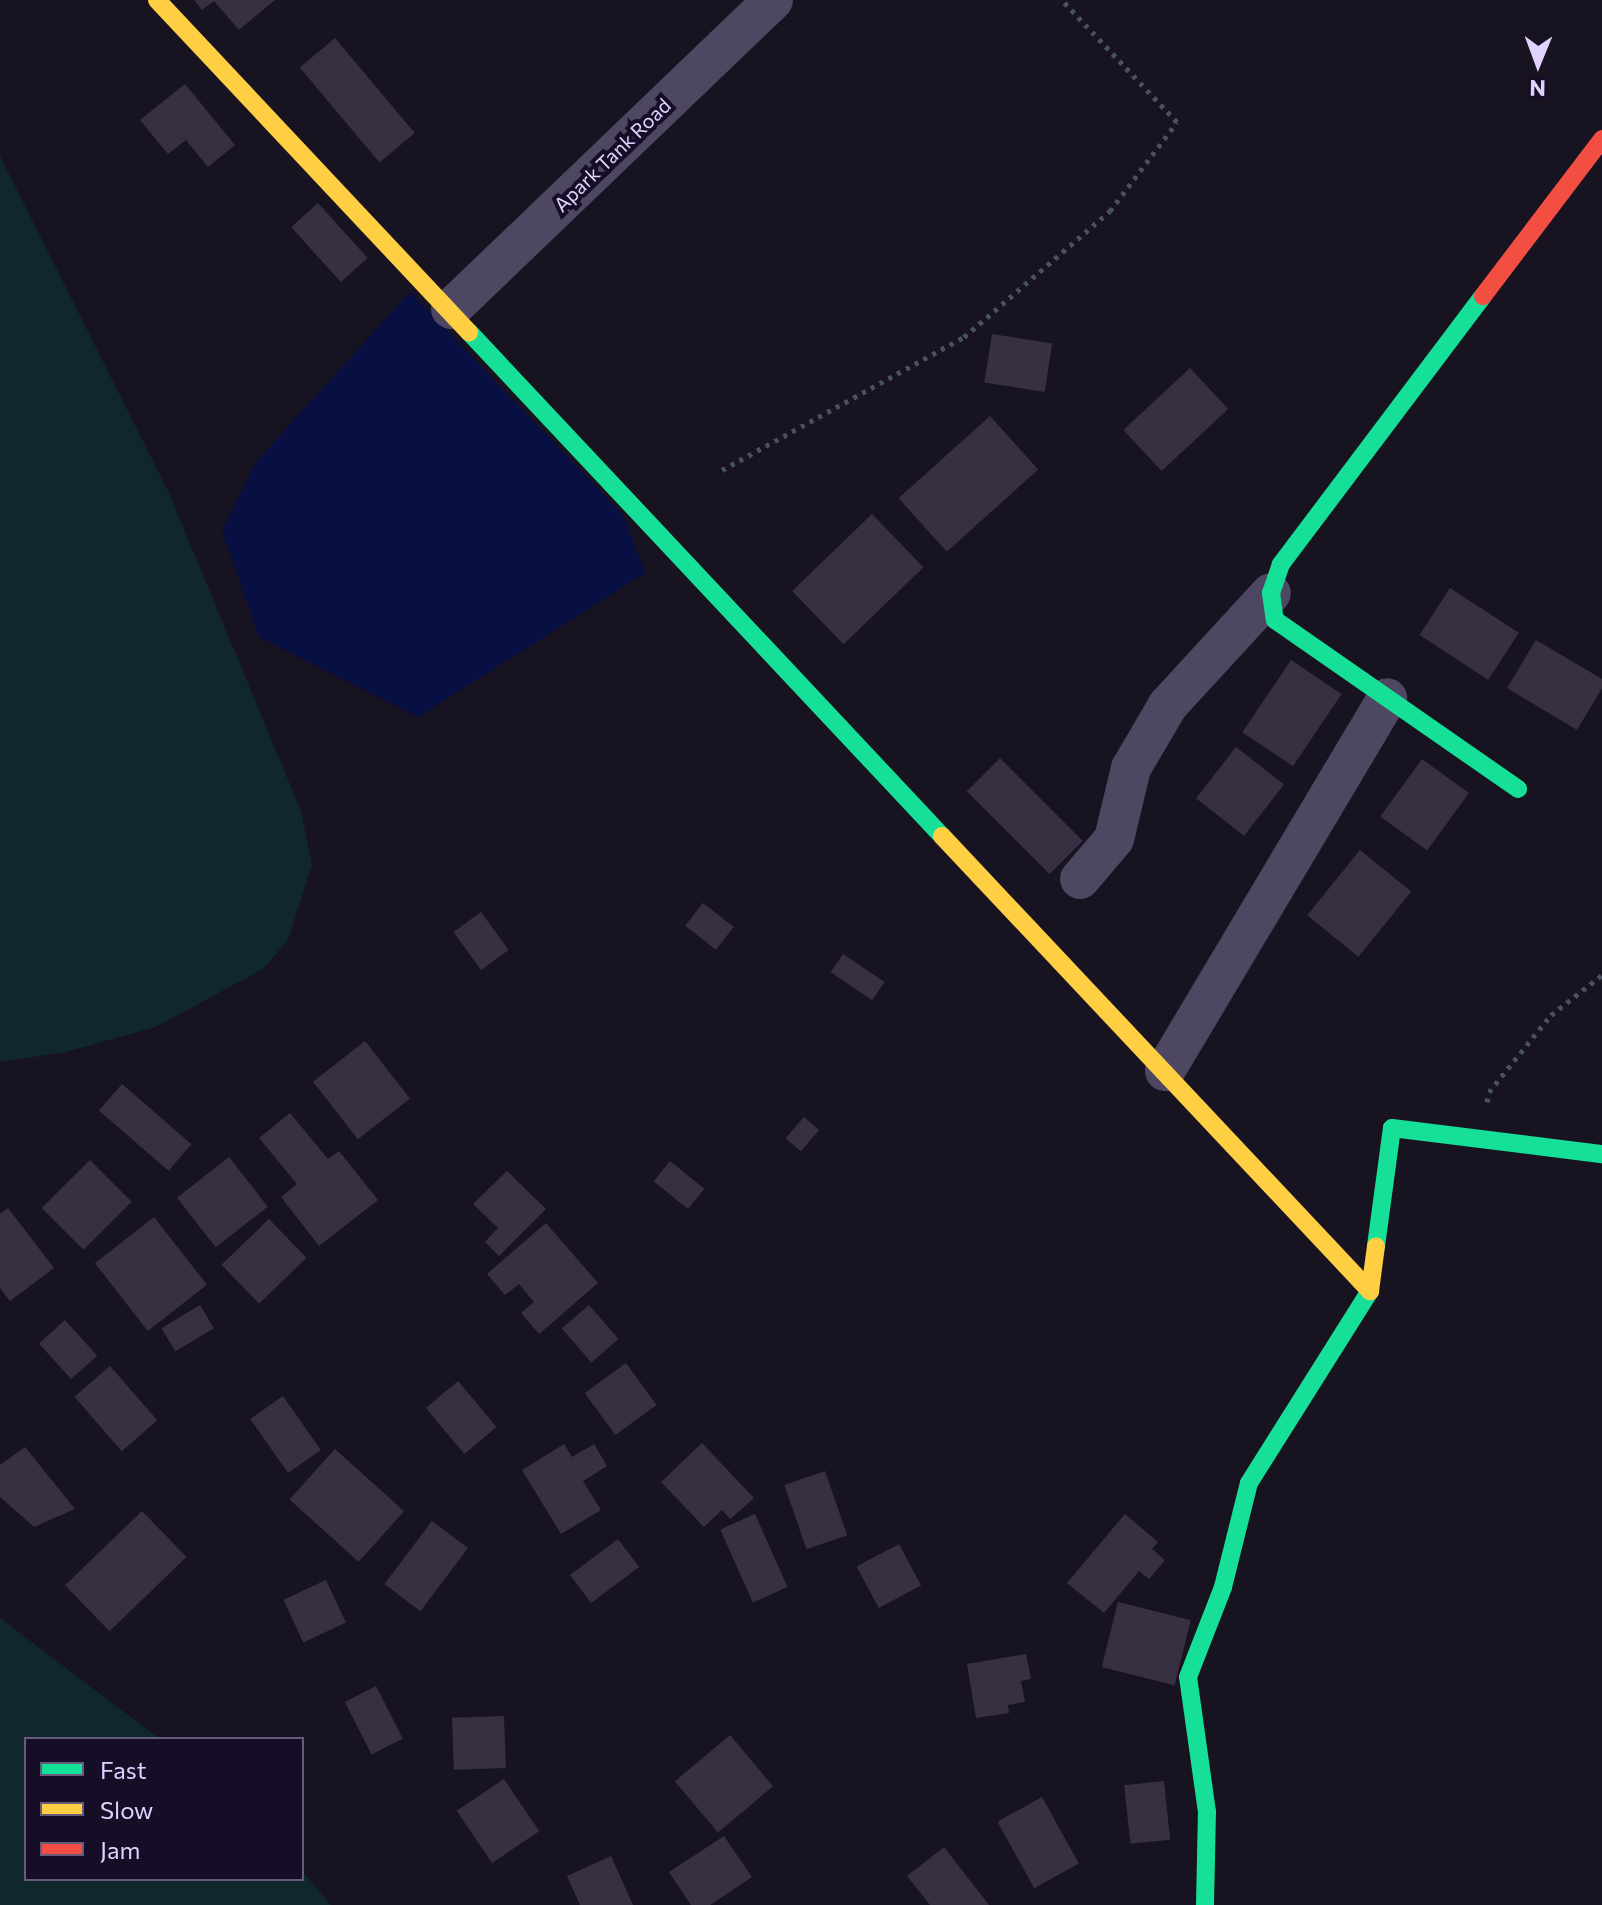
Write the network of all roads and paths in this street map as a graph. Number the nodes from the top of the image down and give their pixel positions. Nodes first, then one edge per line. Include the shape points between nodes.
1 (157, 0) edge
2 (773, 0) edge
3 (1062, 0) edge
4 (1602, 139) edge
5 (451, 309) junction
6 (722, 470) dead end
7 (1271, 593) junction
8 (1387, 698) junction
9 (1518, 789) dead end
10 (1080, 879) dead end
11 (1602, 975) edge
12 (1165, 1071) junction
13 (1480, 1138) junction
14 (1602, 1154) edge
15 (1370, 1291) junction
16 (1205, 1905) edge

1 - 5 street
2 - 5 street, Apark Tank Road
3 - 6 path via 1177,122 1110,211 964,337
4 - 7 street via 1281,564
5 - 12 street
7 - 8 street via 1275,620
7 - 10 street via 1168,705 1131,768 1114,839
8 - 9 street
8 - 12 street
11 - 13 path via 1551,1015 1489,1092
12 - 15 street
13 - 14 street
13 - 15 street via 1392,1128
15 - 16 street via 1249,1483 1223,1587 1188,1677 1207,1812

